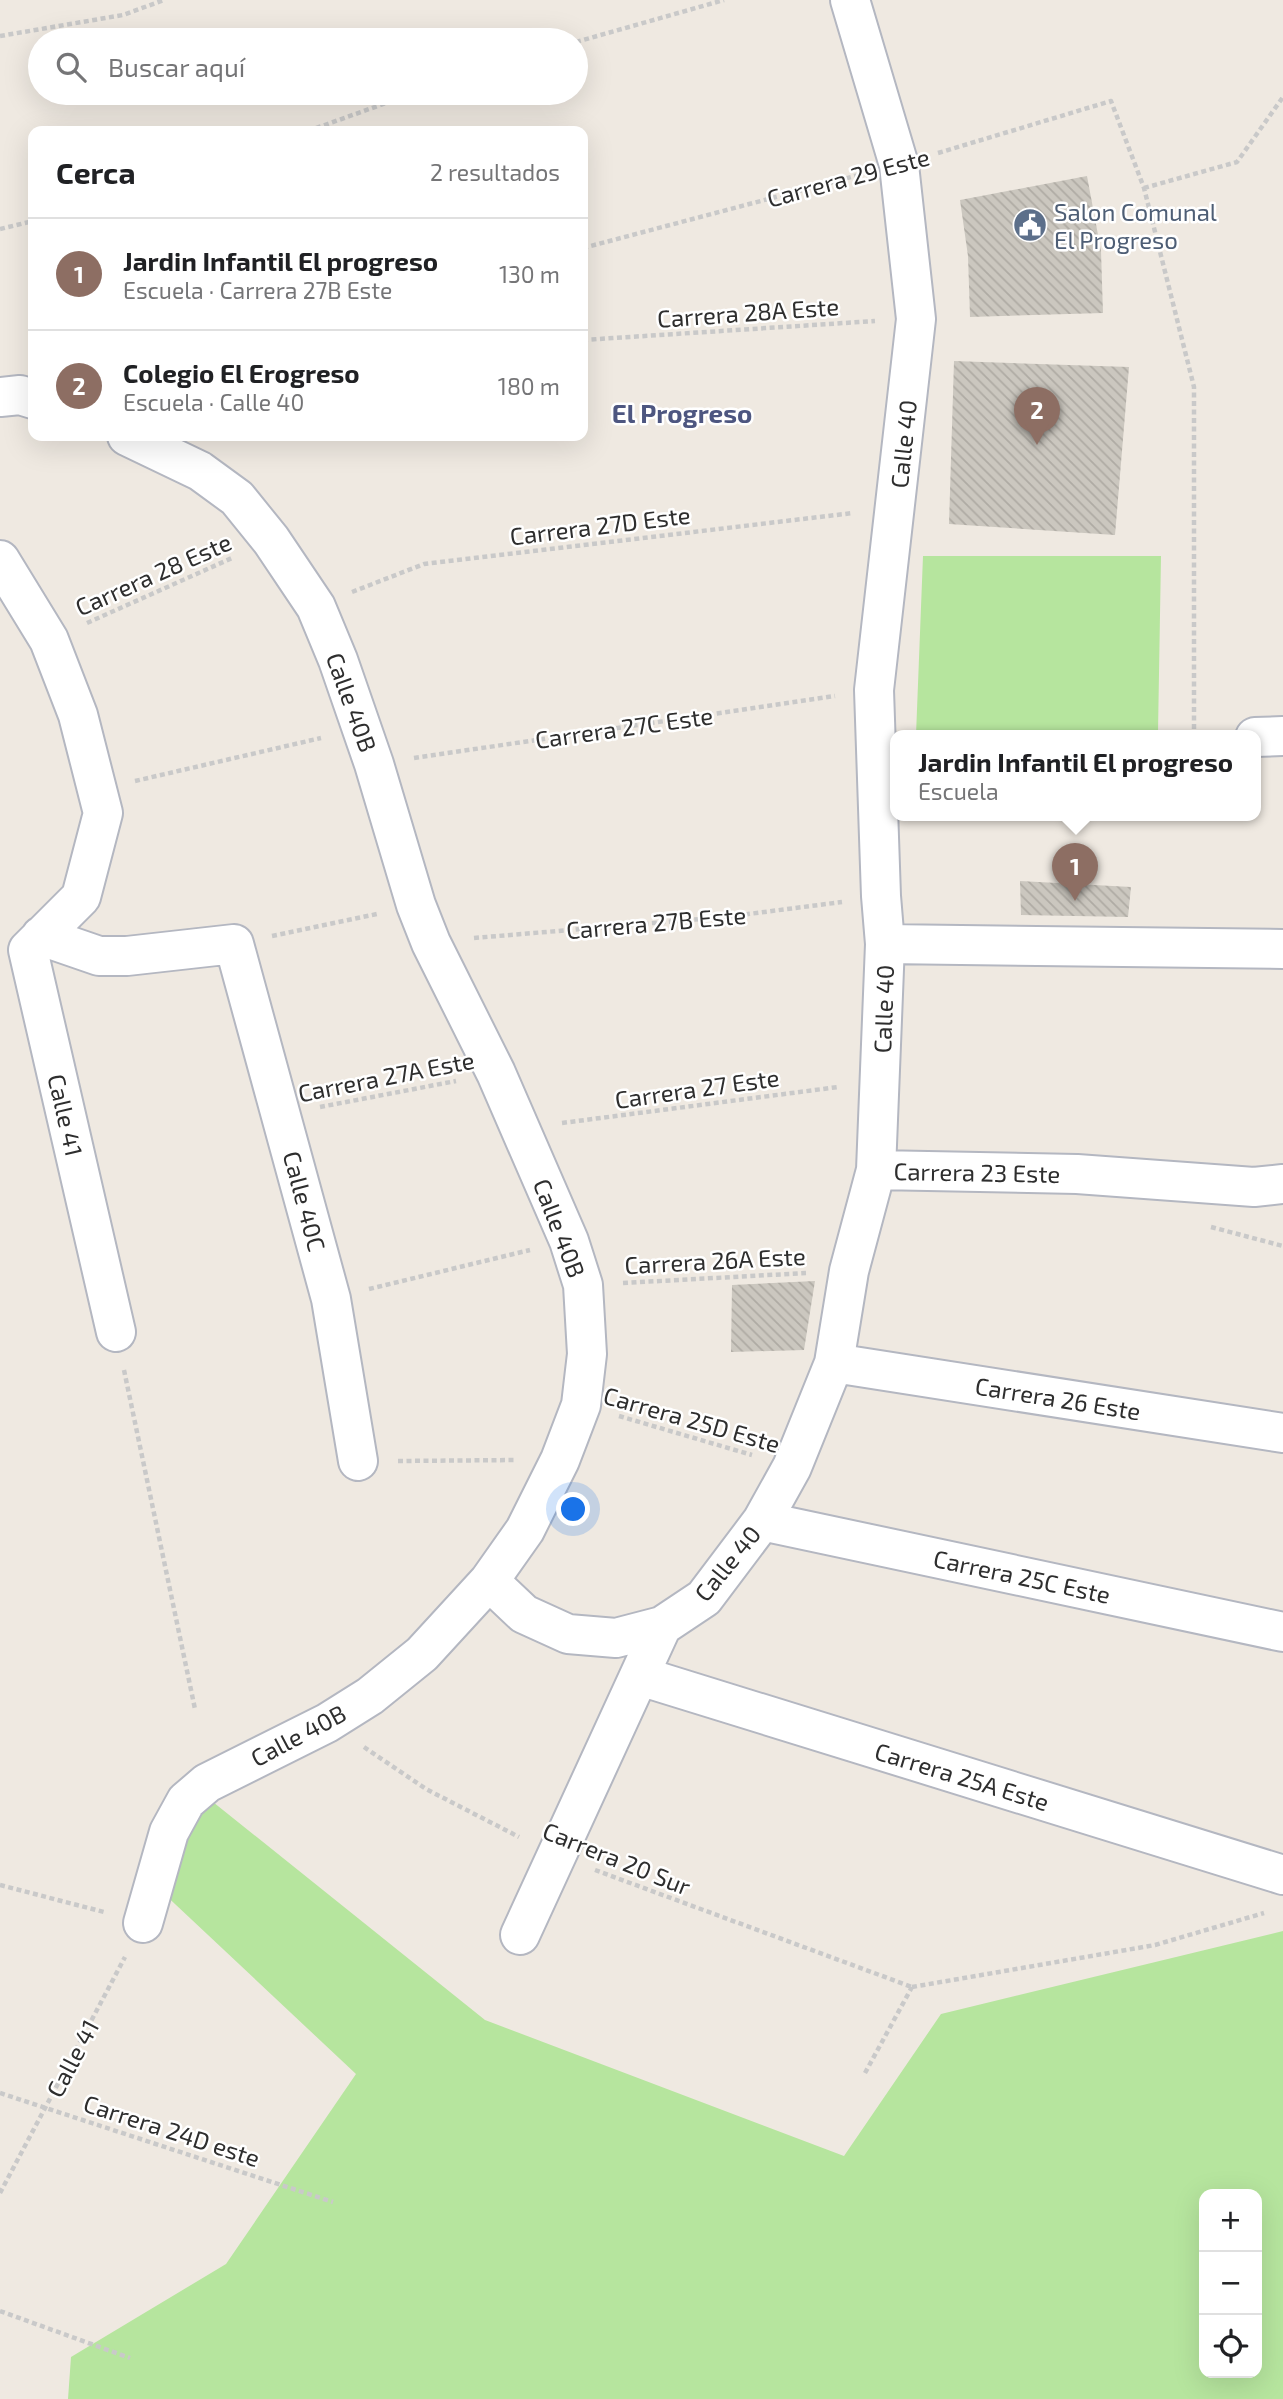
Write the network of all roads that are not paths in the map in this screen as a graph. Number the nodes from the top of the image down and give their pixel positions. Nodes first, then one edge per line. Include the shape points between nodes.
1 (850, 0) edge
2 (0, 397) edge
3 (28, 397) edge
4 (137, 441) edge
5 (0, 560) edge
6 (1283, 736) edge
7 (1261, 737) edge
8 (885, 747) edge
9 (885, 944) junction
10 (23, 948) edge
11 (1283, 949) edge
12 (876, 1170) junction
13 (1283, 1184) edge
14 (116, 1332) road end
15 (834, 1363) junction
16 (1283, 1433) edge
17 (358, 1461) road end
18 (762, 1521) junction
19 (489, 1581) junction
20 (662, 1626) junction
21 (1283, 1632) edge
22 (640, 1676) junction
23 (1283, 1875) edge
24 (143, 1923) road end
25 (520, 1935) dead end

1 - 8 street, Calle 40 via 899,165 916,318 874,690
2 - 3 street
4 - 19 street, Calle 40B via 200,471 237,498 316,607 368,747 416,905 496,1073 583,1284 587,1353 581,1405 525,1530
5 - 10 street via 49,640 78,715 103,813 81,897
6 - 7 street
8 - 9 street, Calle 40 via 881,896
9 - 11 street
9 - 12 street, Calle 40
10 - 14 street, Calle 41
10 - 17 street, Calle 40C via 127,956 234,944 331,1298
12 - 13 street, Carrera 23 Este via 1077,1174 1254,1187
12 - 15 street, Calle 40 via 849,1271
15 - 16 street, Carrera 26 Este
15 - 18 street, Calle 40 via 792,1467
18 - 20 street, Calle 40 via 704,1598
18 - 21 street, Carrera 25C Este
19 - 20 street via 524,1615 568,1634 616,1638
19 - 24 street, Calle 40B via 422,1654 370,1696 327,1723 207,1783 186,1801 169,1832
20 - 22 street
22 - 23 street, Carrera 25A Este
22 - 25 street

